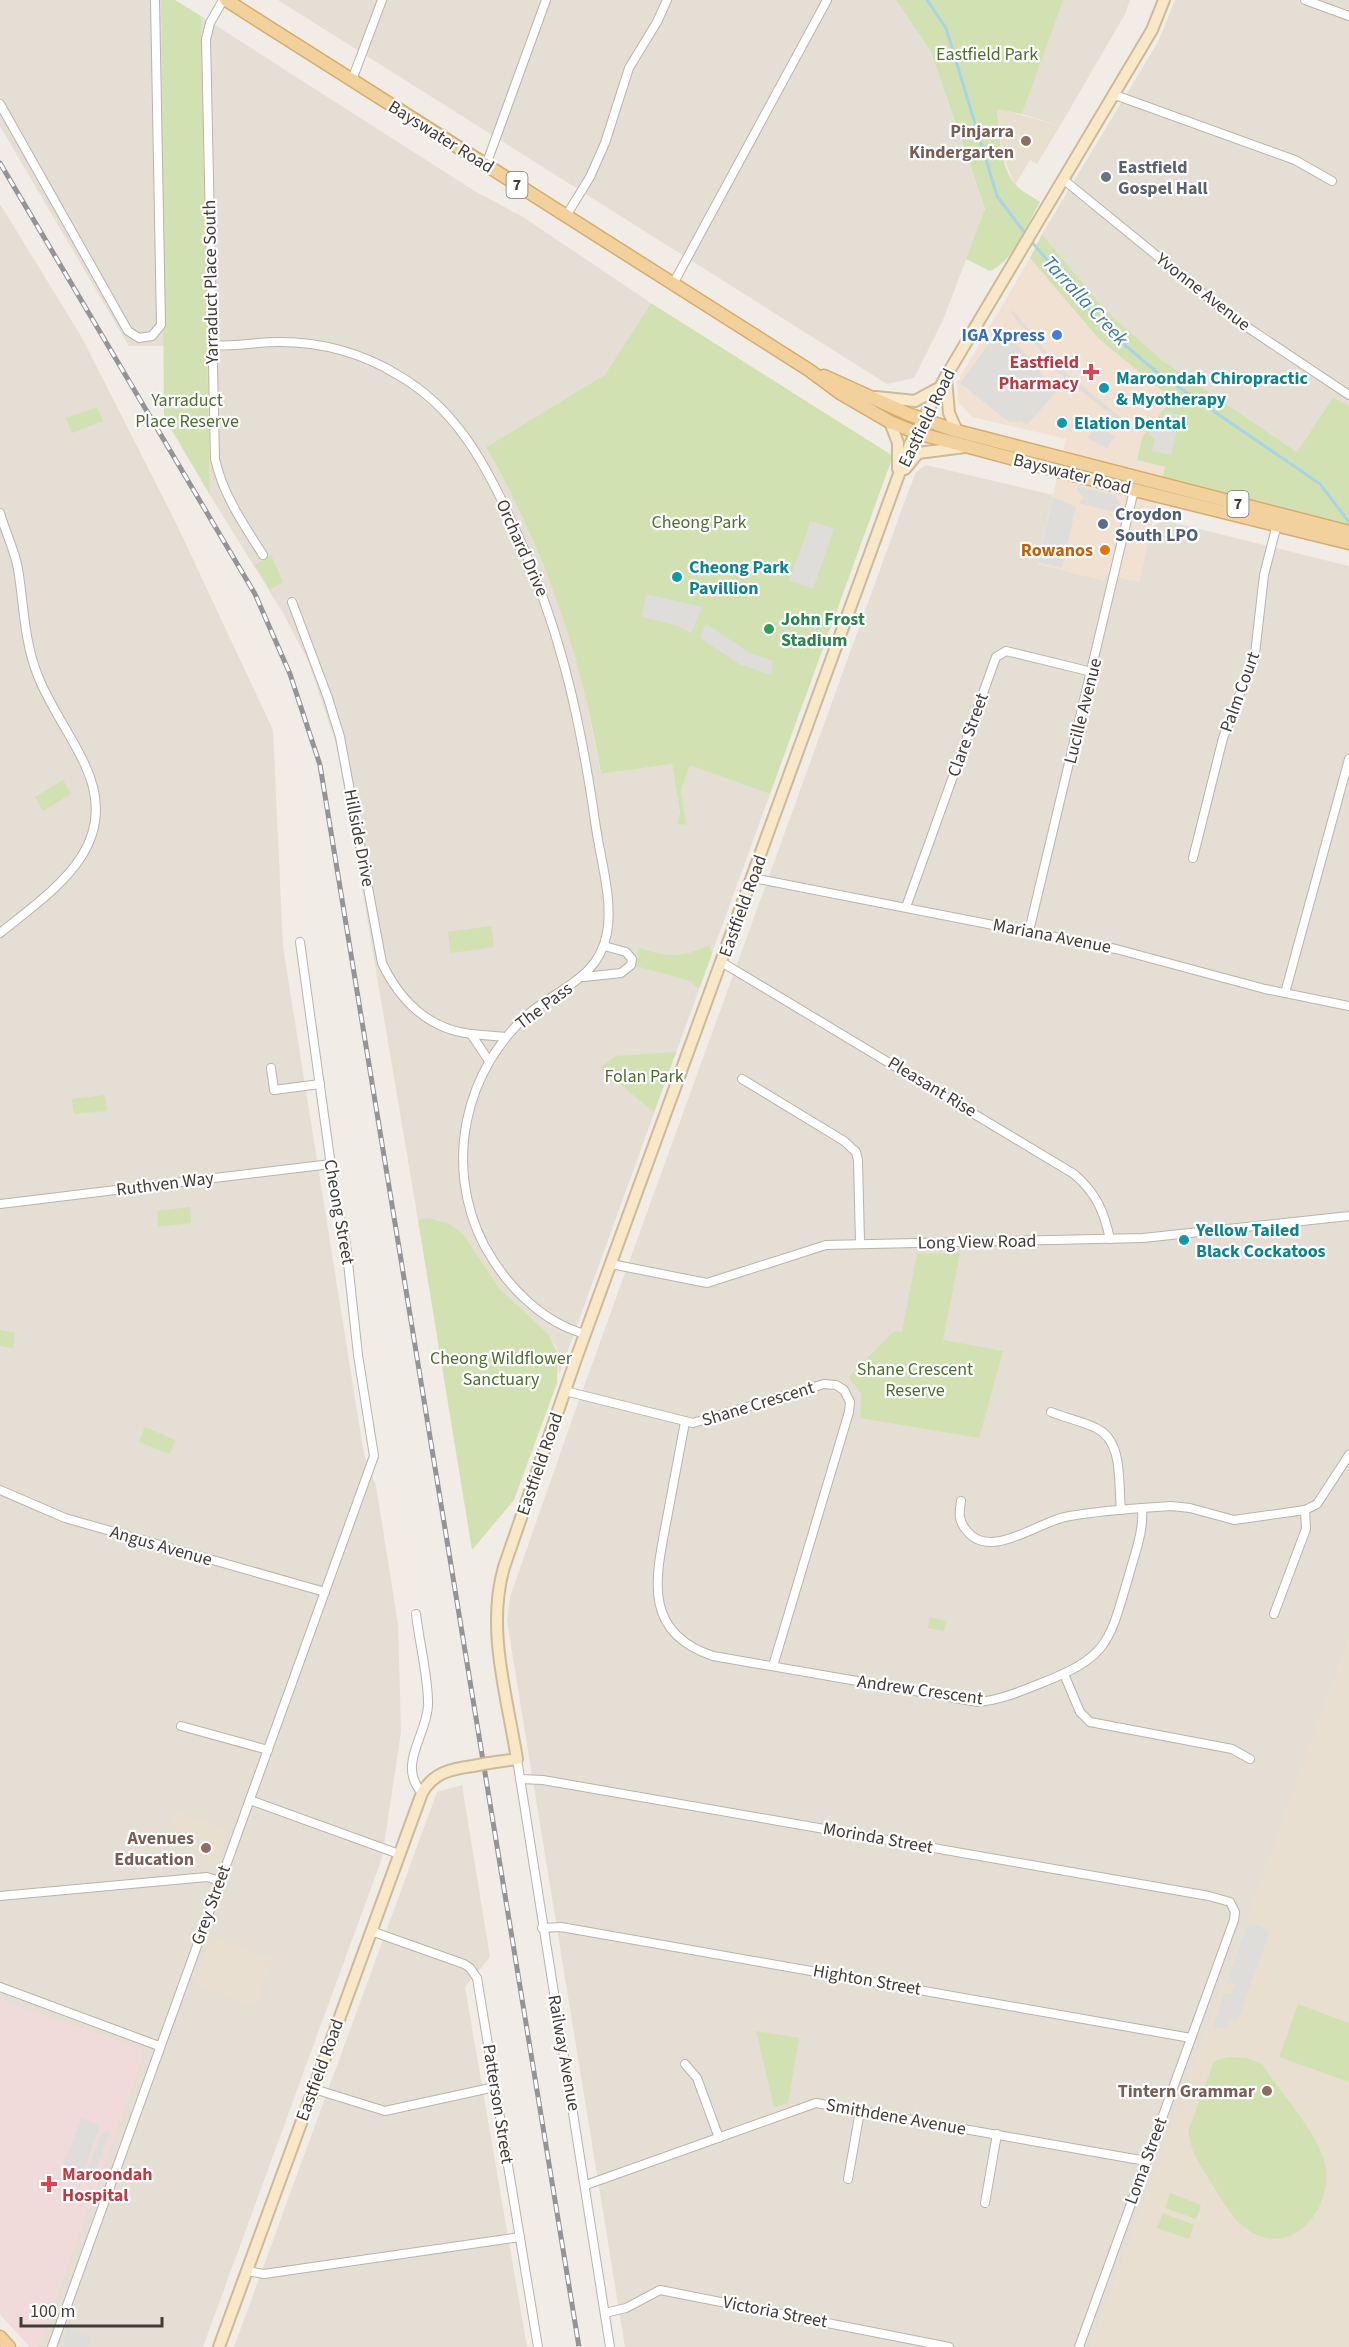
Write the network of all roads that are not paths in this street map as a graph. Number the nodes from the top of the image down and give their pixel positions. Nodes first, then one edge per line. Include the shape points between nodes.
1 (155, 0) edge
2 (224, 0) edge
3 (382, 0) edge
4 (546, 0) edge
5 (667, 0) edge
6 (828, 0) edge
7 (1164, 0) edge
8 (1305, 0) edge
9 (1349, 16) edge
10 (352, 80) junction
11 (1115, 95) junction
12 (0, 104) edge
13 (486, 165) junction
14 (1064, 180) junction
15 (1332, 181) dead end
16 (566, 216) junction
17 (673, 284) junction
18 (213, 345) junction
19 (809, 370) junction
20 (944, 382) junction
21 (1349, 395) edge
22 (872, 396) junction
23 (923, 420) junction
24 (890, 422) junction
25 (957, 431) junction
26 (916, 433) junction
27 (965, 447) junction
28 (1127, 476) junction
29 (898, 478) junction
30 (1134, 490) junction
31 (0, 513) edge
32 (1276, 524) junction
33 (1349, 532) edge
34 (1349, 543) edge
35 (263, 555) dead end
36 (292, 602) dead end
37 (1092, 672) junction
38 (1349, 759) edge
39 (1193, 858) dead end
40 (753, 878) junction
41 (906, 907) junction
42 (1029, 931) junction
43 (0, 933) edge
44 (300, 942) dead end
45 (604, 946) junction
46 (723, 963) junction
47 (584, 977) junction
48 (1284, 993) junction
49 (1349, 1006) edge
50 (471, 1034) junction
51 (506, 1037) junction
52 (489, 1061) junction
53 (271, 1068) dead end
54 (742, 1079) dead end
55 (320, 1084) junction
56 (331, 1164) junction
57 (0, 1204) edge
58 (1349, 1216) edge
59 (1110, 1239) junction
60 (860, 1242) junction
61 (611, 1264) junction
62 (585, 1334) junction
63 (565, 1391) junction
64 (1051, 1412) dead end
65 (685, 1422) junction
66 (1349, 1455) edge
67 (366, 1480) joint
68 (0, 1490) edge
69 (961, 1501) dead end
70 (1142, 1508) junction
71 (1121, 1510) junction
72 (1305, 1510) junction
73 (325, 1592) junction
74 (416, 1614) dead end
75 (1274, 1614) dead end
76 (772, 1666) junction
77 (1064, 1674) junction
78 (181, 1726) dead end
79 (268, 1750) junction
80 (517, 1759) junction
81 (1250, 1759) dead end
82 (520, 1779) junction
83 (422, 1793) junction
84 (250, 1800) junction
85 (399, 1854) junction
86 (220, 1881) junction
87 (0, 1896) edge
88 (1234, 1907) joint
89 (542, 1928) junction
90 (371, 1931) junction
91 (0, 1987) edge
92 (1191, 2038) junction
93 (159, 2046) junction
94 (685, 2064) dead end
95 (495, 2087) junction
96 (314, 2089) junction
97 (860, 2111) junction
98 (997, 2134) junction
99 (719, 2138) junction
100 (1146, 2161) junction
101 (848, 2178) dead end
102 (586, 2185) junction
103 (985, 2203) dead end
104 (520, 2238) junction
105 (247, 2271) junction
106 (605, 2313) junction
107 (0, 2337) edge
108 (9, 2347) edge
109 (50, 2347) edge
110 (219, 2347) edge
111 (538, 2347) edge
112 (610, 2347) edge
113 (949, 2347) edge
114 (1079, 2347) edge

1 - 12 street via 161,325 158,331 146,338 128,331
2 - 10 main road, Bayswater Road / 7
2 - 18 street, Yarraduct Place South via 210,23 206,39
3 - 10 street
4 - 13 street
5 - 16 street via 629,68 605,143
6 - 17 street
7 - 11 main road, Eastfield Road via 1152,30
8 - 9 street
10 - 13 main road, Bayswater Road / 7
11 - 14 main road, Eastfield Road
11 - 15 street via 1295,160
13 - 16 main road, Bayswater Road / 7
14 - 20 main road, Eastfield Road
14 - 21 street, Yvonne Avenue via 1232,317
16 - 17 main road, Bayswater Road / 7
17 - 19 main road, Bayswater Road / 7
18 - 35 street, Yarraduct Place South via 215,459 220,480
18 - 45 street, Orchard Drive via 310,344 363,357 424,392 453,418 468,440 531,562 566,665 582,733 606,894 609,922
19 - 22 main road, Bayswater Road / 7
19 - 24 main road, Bayswater Road / 7
20 - 22 main road via 915,401
20 - 23 main road, Eastfield Road
20 - 25 main road via 949,413
22 - 23 main road, Bayswater Road / 7
23 - 25 main road, Bayswater Road / 7
23 - 26 main road, Eastfield Road
24 - 26 main road, Bayswater Road / 7
24 - 29 main road via 898,443
25 - 28 main road, Bayswater Road / 7
26 - 27 main road, Bayswater Road / 7
26 - 29 main road, Eastfield Road
27 - 29 main road via 918,453
27 - 30 main road, Bayswater Road / 7
28 - 30 main road
28 - 33 main road, Bayswater Road / 7
29 - 40 main road, Eastfield Road
30 - 32 main road, Bayswater Road / 7
30 - 37 street, Lucille Avenue
31 - 43 street via 18,567 23,617 37,675 85,765 93,790 94,826 90,841 71,873
32 - 34 main road, Bayswater Road / 7
32 - 39 street, Palm Court via 1264,575 1255,654 1223,738
36 - 50 street, Hillside Drive via 339,737 382,963 397,988 423,1016 448,1030
37 - 41 street, Clare Street via 1006,651 996,657
37 - 42 street, Lucille Avenue
38 - 48 street
40 - 41 street, Mariana Avenue
40 - 46 main road, Eastfield Road
41 - 42 street, Mariana Avenue
42 - 48 street, Mariana Avenue via 1116,949
44 - 55 street, Cheong Street
45 - 47 street, The Pass
45 - 47 street, The Pass via 626,952 632,959 631,965 621,973
46 - 59 street, Pleasant Rise via 1074,1174 1096,1197
46 - 61 main road, Eastfield Road
47 - 51 street, The Pass via 535,1009
48 - 49 street, Mariana Avenue
50 - 51 street, Hillside Drive
50 - 52 street via 482,1045
51 - 52 street, The Pass
52 - 62 street, The Pass via 471,1102 463,1151 465,1186 474,1222 490,1255 523,1296 558,1323
53 - 55 street via 274,1090
54 - 60 street via 856,1152
55 - 56 street, Cheong Street
56 - 57 street, Ruthven Way
56 - 67 street, Cheong Street via 346,1244 374,1456
58 - 59 street, Long View Road
59 - 60 street, Long View Road
60 - 61 street, Long View Road via 826,1245 707,1282
61 - 62 main road, Eastfield Road
62 - 63 main road, Eastfield Road
63 - 65 street, Shane Crescent
63 - 80 main road, Eastfield Road via 497,1595 496,1635
64 - 71 street via 1097,1428 1112,1442
65 - 76 street, Andrew Crescent via 656,1576 659,1605 674,1632 693,1648 713,1656
65 - 76 street, Shane Crescent via 693,1423 824,1384 836,1385 849,1397 849,1412
66 - 72 street via 1317,1504
67 - 73 street, Grey Street
68 - 73 street, Angus Avenue via 65,1518
69 - 71 street via 959,1515 969,1534 985,1542 1064,1517
70 - 71 street
70 - 72 street via 1190,1508 1234,1520
70 - 77 street, Andrew Crescent via 1143,1526 1110,1634 1088,1662
72 - 75 street via 1306,1529
73 - 79 street, Grey Street
74 - 83 street via 428,1706 411,1767 416,1787
76 - 77 street, Andrew Crescent via 978,1702 1000,1699
77 - 81 street via 1080,1712 1090,1722 1232,1749
78 - 79 street
79 - 84 street, Grey Street
80 - 82 street, Railway Avenue
80 - 83 main road, Eastfield Road, bridge via 450,1769 437,1775
82 - 88 street, Morinda Street via 1216,1898 1227,1900
82 - 89 street, Railway Avenue
83 - 85 main road, Eastfield Road
84 - 85 street
84 - 86 street, Grey Street
85 - 90 main road, Eastfield Road
86 - 87 street via 207,1877
86 - 93 street, Grey Street
88 - 92 street, Loma Street via 1234,1920
89 - 92 street, Highton Street via 561,1927
89 - 102 street, Railway Avenue
90 - 95 street, Patterson Street via 464,1964 475,1972
90 - 96 main road, Eastfield Road
91 - 93 street
92 - 100 street, Loma Street
93 - 109 street, Grey Street
94 - 99 street via 696,2078
95 - 96 street via 385,2111
95 - 104 street, Patterson Street
96 - 105 main road, Eastfield Road
97 - 98 street, Smithdene Avenue
97 - 99 street, Smithdene Avenue via 816,2103
97 - 101 street
98 - 100 street, Smithdene Avenue
98 - 103 street
99 - 102 street, Smithdene Avenue
100 - 114 street, Loma Street
102 - 106 street, Railway Avenue
104 - 105 street via 264,2274
104 - 111 street, Patterson Street
105 - 110 main road, Eastfield Road
106 - 112 street, Railway Avenue
106 - 113 street, Victoria Street via 626,2308 660,2290
107 - 108 main road

